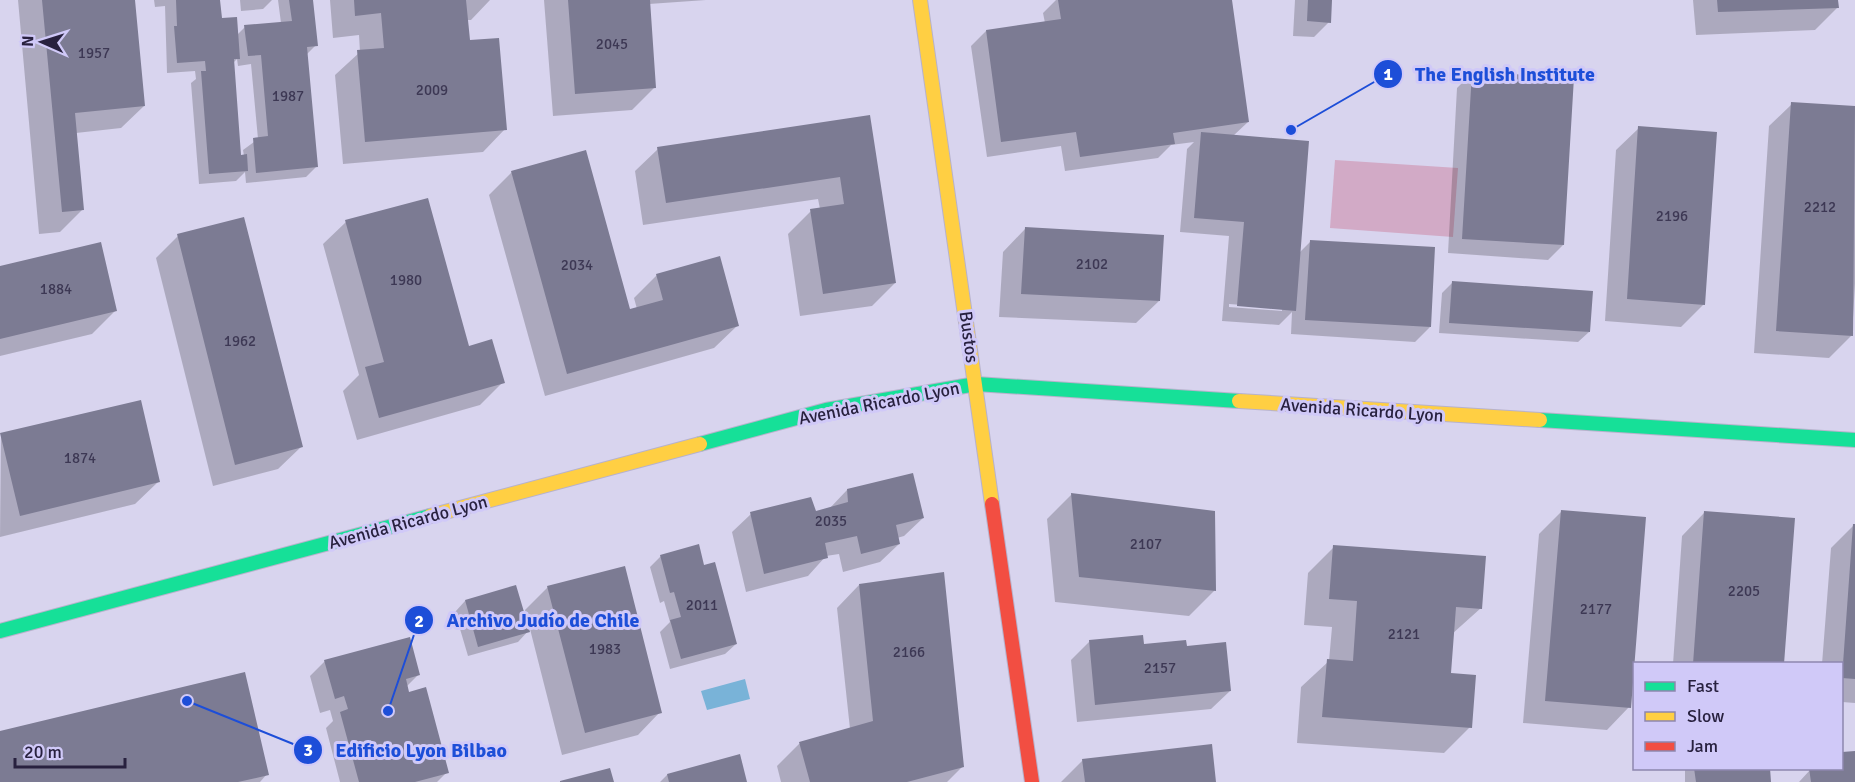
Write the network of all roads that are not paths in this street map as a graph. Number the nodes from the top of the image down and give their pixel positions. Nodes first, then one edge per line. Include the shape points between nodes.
1 (920, 0) edge
2 (976, 384) junction
3 (1855, 440) edge
4 (0, 631) edge
5 (1032, 782) edge

1 - 2 street, Bustos
2 - 3 street, Avenida Ricardo Lyon
2 - 4 street, Avenida Ricardo Lyon via 826,410
2 - 5 street, Bustos

